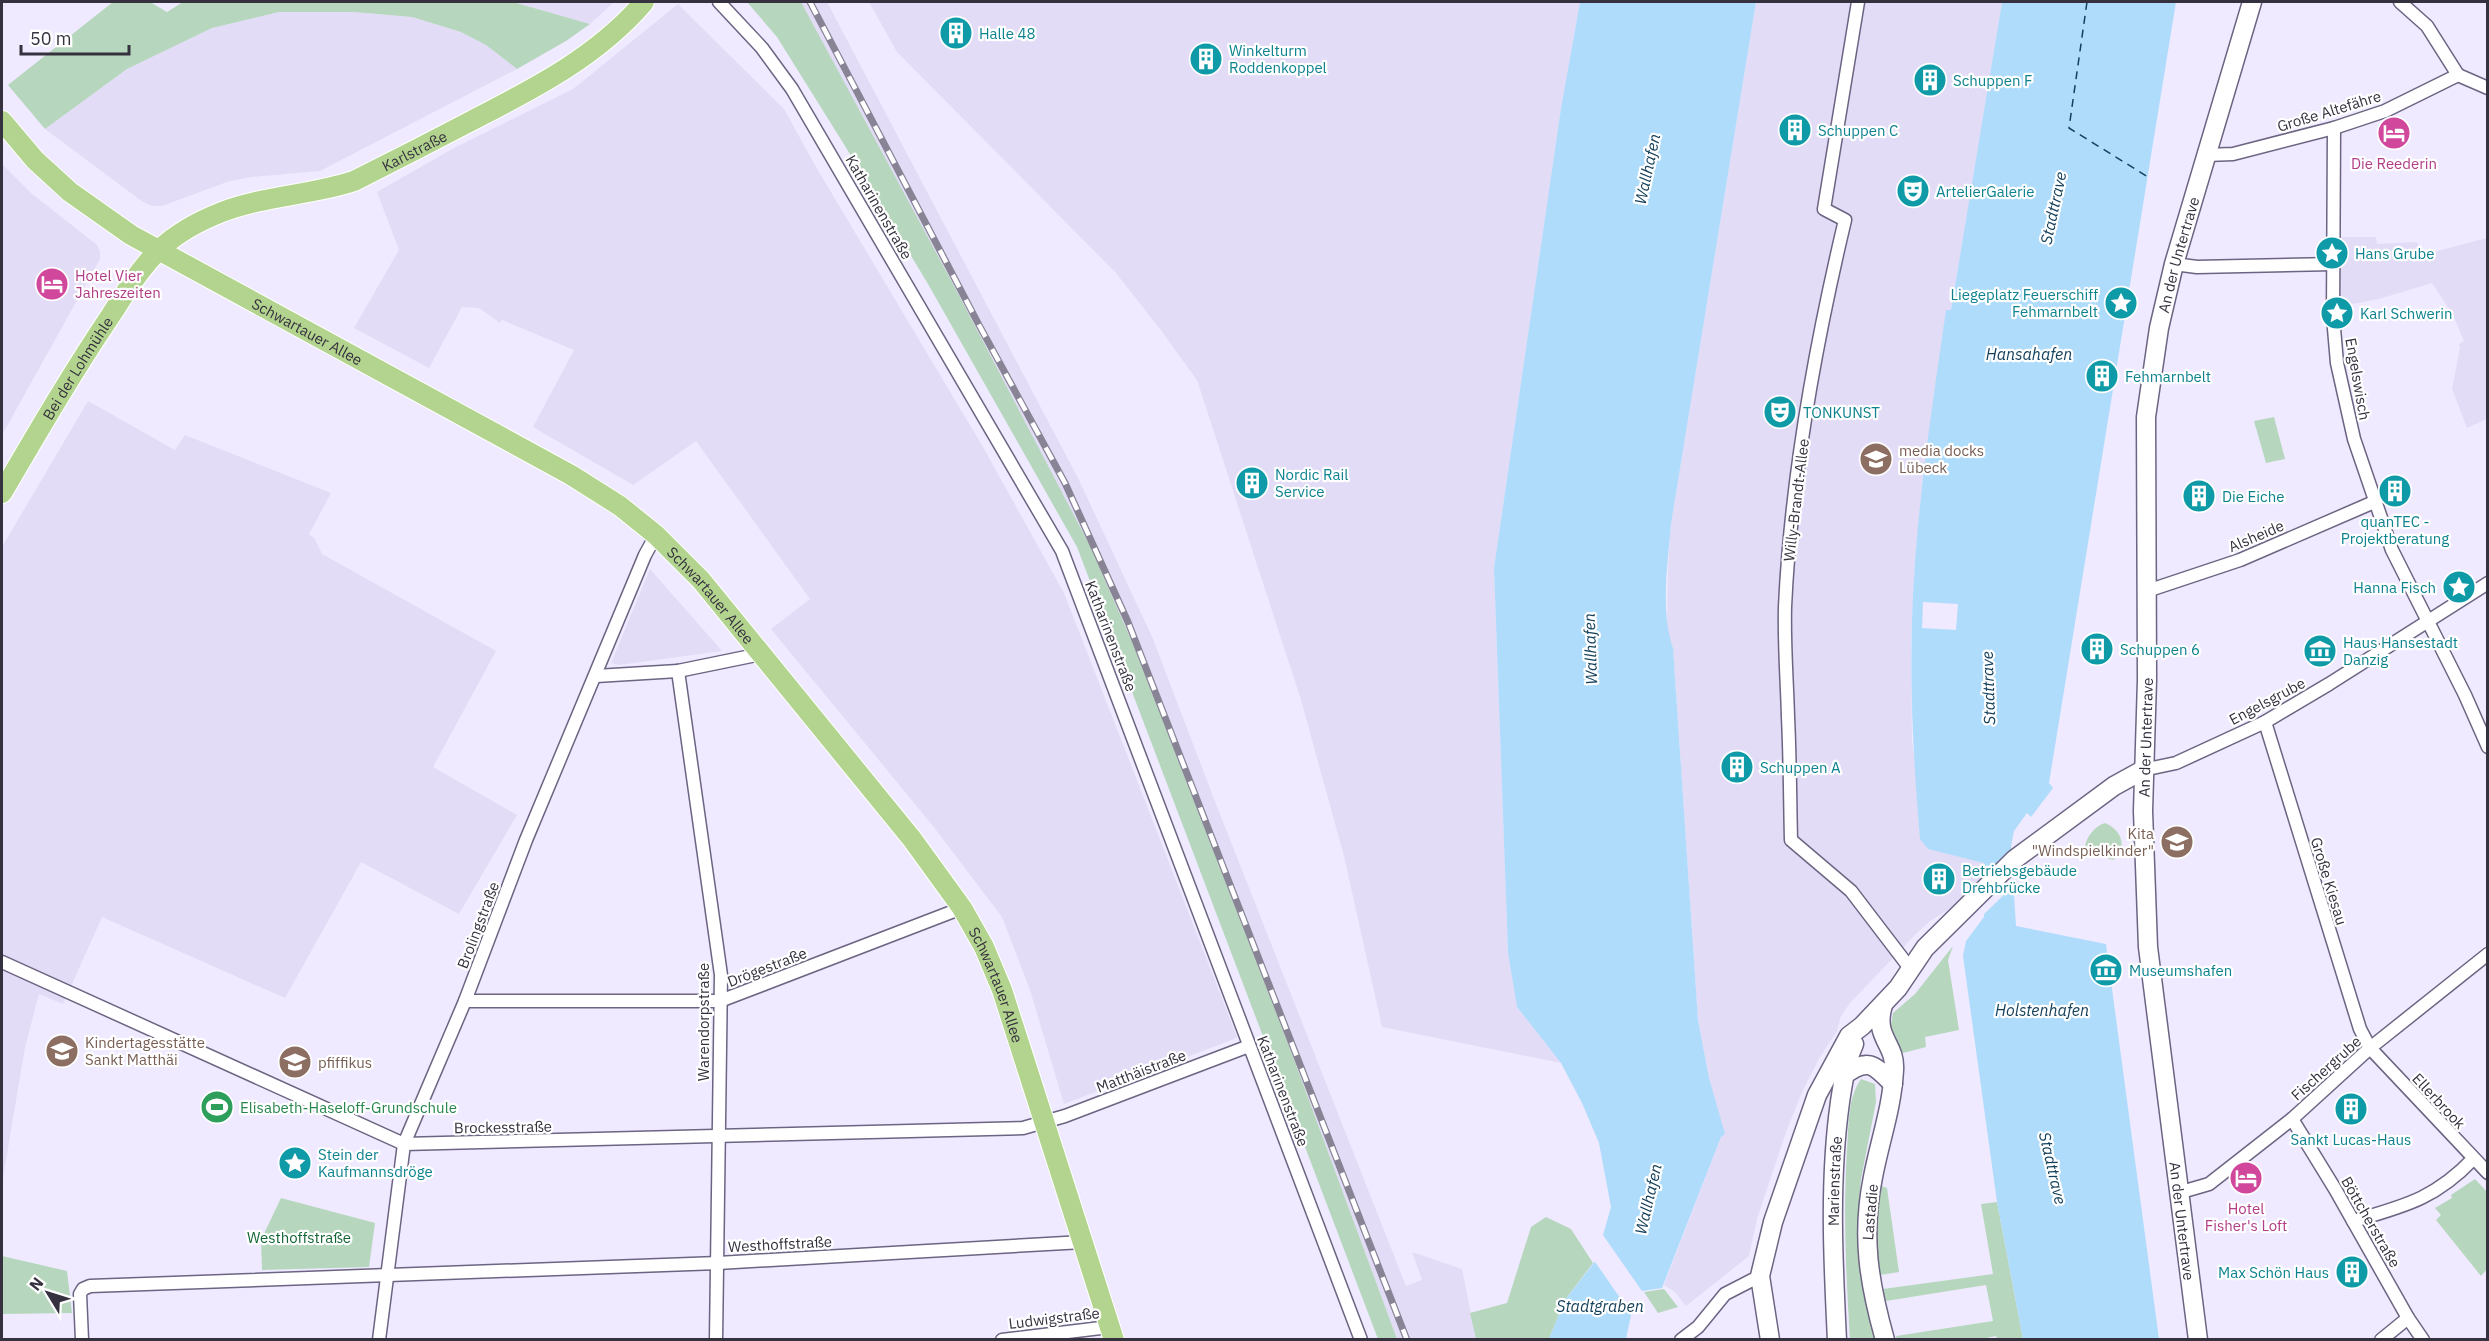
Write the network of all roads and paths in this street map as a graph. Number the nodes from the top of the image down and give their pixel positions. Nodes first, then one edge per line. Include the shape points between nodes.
1 (644, 2) edge
2 (719, 2) edge
3 (1858, 2) edge
4 (2252, 2) edge
5 (2400, 2) edge
6 (2458, 75) junction
7 (2487, 88) edge
8 (2, 121) edge
9 (2334, 128) junction
10 (2206, 155) junction
11 (160, 249) junction
12 (2174, 264) junction
13 (2333, 264) junction
14 (2, 493) edge
15 (2374, 502) junction
16 (656, 535) junction
17 (2487, 583) edge
18 (2147, 591) junction
19 (2427, 621) junction
20 (761, 654) junction
21 (678, 671) junction
22 (596, 676) junction
23 (2265, 722) junction
24 (2487, 747) edge
25 (2143, 770) junction
26 (962, 908) junction
27 (2487, 954) edge
28 (2, 962) edge
29 (1914, 967) junction
30 (465, 1001) junction
31 (720, 1001) junction
32 (1884, 1003) junction
33 (1863, 1026) junction
34 (1250, 1046) junction
35 (2370, 1048) junction
36 (1844, 1074) junction
37 (1893, 1084) junction
38 (2292, 1119) junction
39 (1044, 1124) junction
40 (1836, 1134) junction
41 (718, 1137) junction
42 (404, 1144) junction
43 (1796, 1154) junction
44 (2473, 1159) junction
45 (2487, 1173) edge
46 (2178, 1193) junction
47 (2353, 1221) junction
48 (1083, 1242) junction
49 (718, 1263) junction
50 (385, 1276) junction
51 (1760, 1276) junction
52 (2408, 1318) junction
53 (1112, 1333) edge
54 (82, 1340) edge
55 (379, 1340) edge
56 (716, 1340) edge
57 (1002, 1340) edge
58 (1361, 1340) edge
59 (1681, 1340) edge
60 (1770, 1340) edge
61 (1837, 1340) edge
62 (1885, 1340) edge
63 (2198, 1340) edge
64 (2382, 1340) edge
65 (2423, 1340) edge

1 - 11 main road, Karlstraße via 616,31 555,76 377,170 323,191 223,212 182,231
2 - 34 street, Katharinenstraße via 762,48 792,89 1062,551
3 - 29 street, Willy-Brandt-Allee via 1824,209 1845,220 1827,297 1800,459 1788,567 1785,639 1791,840 1851,891 1906,963
4 - 10 main road, An der Untertrave
5 - 6 street via 2427,26
6 - 7 street
6 - 9 street, Große Altefähre via 2385,111
8 - 11 main road, Schwartauer Allee via 35,160 70,192 131,235
9 - 10 street, Große Altefähre via 2233,154
9 - 13 street, Engelswisch
10 - 12 main road, An der Untertrave
11 - 14 main road, Bei der Lohmühle via 142,268 85,352
11 - 16 main road, Schwartauer Allee via 571,475
12 - 13 street
12 - 18 main road, An der Untertrave via 2159,328 2146,417
13 - 15 street, Engelswisch via 2332,317 2337,363 2354,439
15 - 18 street, Alsheide via 2231,563
15 - 19 street, Engelswisch via 2392,550
16 - 20 main road, Schwartauer Allee via 701,580
16 - 22 street, Brolingstraße
17 - 19 street, Engelsgrube
18 - 25 main road, An der Untertrave
19 - 23 street, Engelsgrube
19 - 24 street, Engelswisch
20 - 21 street
20 - 26 main road, Schwartauer Allee via 912,839
21 - 22 street
21 - 31 street, Warendorpstraße via 721,975
22 - 30 street, Brolingstraße via 526,840
23 - 25 street, Engelsgrube via 2176,763
23 - 35 street, Große Kiesau via 2360,1029
25 - 29 main road via 2114,786 2049,835
25 - 46 main road, An der Untertrave via 2148,946
26 - 31 street, Drögestraße
26 - 39 main road, Schwartauer Allee via 1002,990
27 - 35 street, Fischergrube
28 - 42 street, Brockesstraße
29 - 32 main road
30 - 31 street, Drögestraße
30 - 42 street, Brolingstraße
31 - 41 street, Warendorpstraße
32 - 33 main road
32 - 37 main road, Lastadie via 1879,1027 1894,1066
33 - 36 main road, Marienstraße
33 - 43 main road via 1850,1036 1817,1095
34 - 39 street, Matthäistraße
34 - 58 street, Katharinenstraße
35 - 38 street, Fischergrube
35 - 44 street, Ellerbrook
36 - 37 main road via 1858,1065 1870,1064
36 - 40 main road, Marienstraße
37 - 62 main road, Lastadie via 1866,1217 1869,1274
38 - 46 street, Fischergrube via 2209,1184
38 - 47 street, Böttcherstraße
39 - 41 street, Brockesstraße via 1003,1130
39 - 48 main road, Schwartauer Allee
40 - 43 main road via 1817,1133
40 - 61 main road, Marienstraße via 1833,1250
41 - 42 street, Brockesstraße
41 - 49 street, Warendorpstraße
42 - 50 street, Brolingstraße
43 - 51 main road via 1773,1221
44 - 45 street, Ellerbrook
44 - 47 street via 2430,1195
46 - 63 main road, An der Untertrave
47 - 52 street, Böttcherstraße
48 - 49 street, Westhoffstraße
48 - 53 main road, Schwartauer Allee
49 - 50 street, Westhoffstraße
49 - 56 street, Warendorpstraße
50 - 54 street, Westhoffstraße via 90,1286 80,1294
50 - 55 street, Brolingstraße
51 - 59 street via 1725,1294 1698,1328
51 - 60 main road
52 - 64 street
52 - 65 street, Böttcherstraße
53 - 57 street, Ludwigstraße

